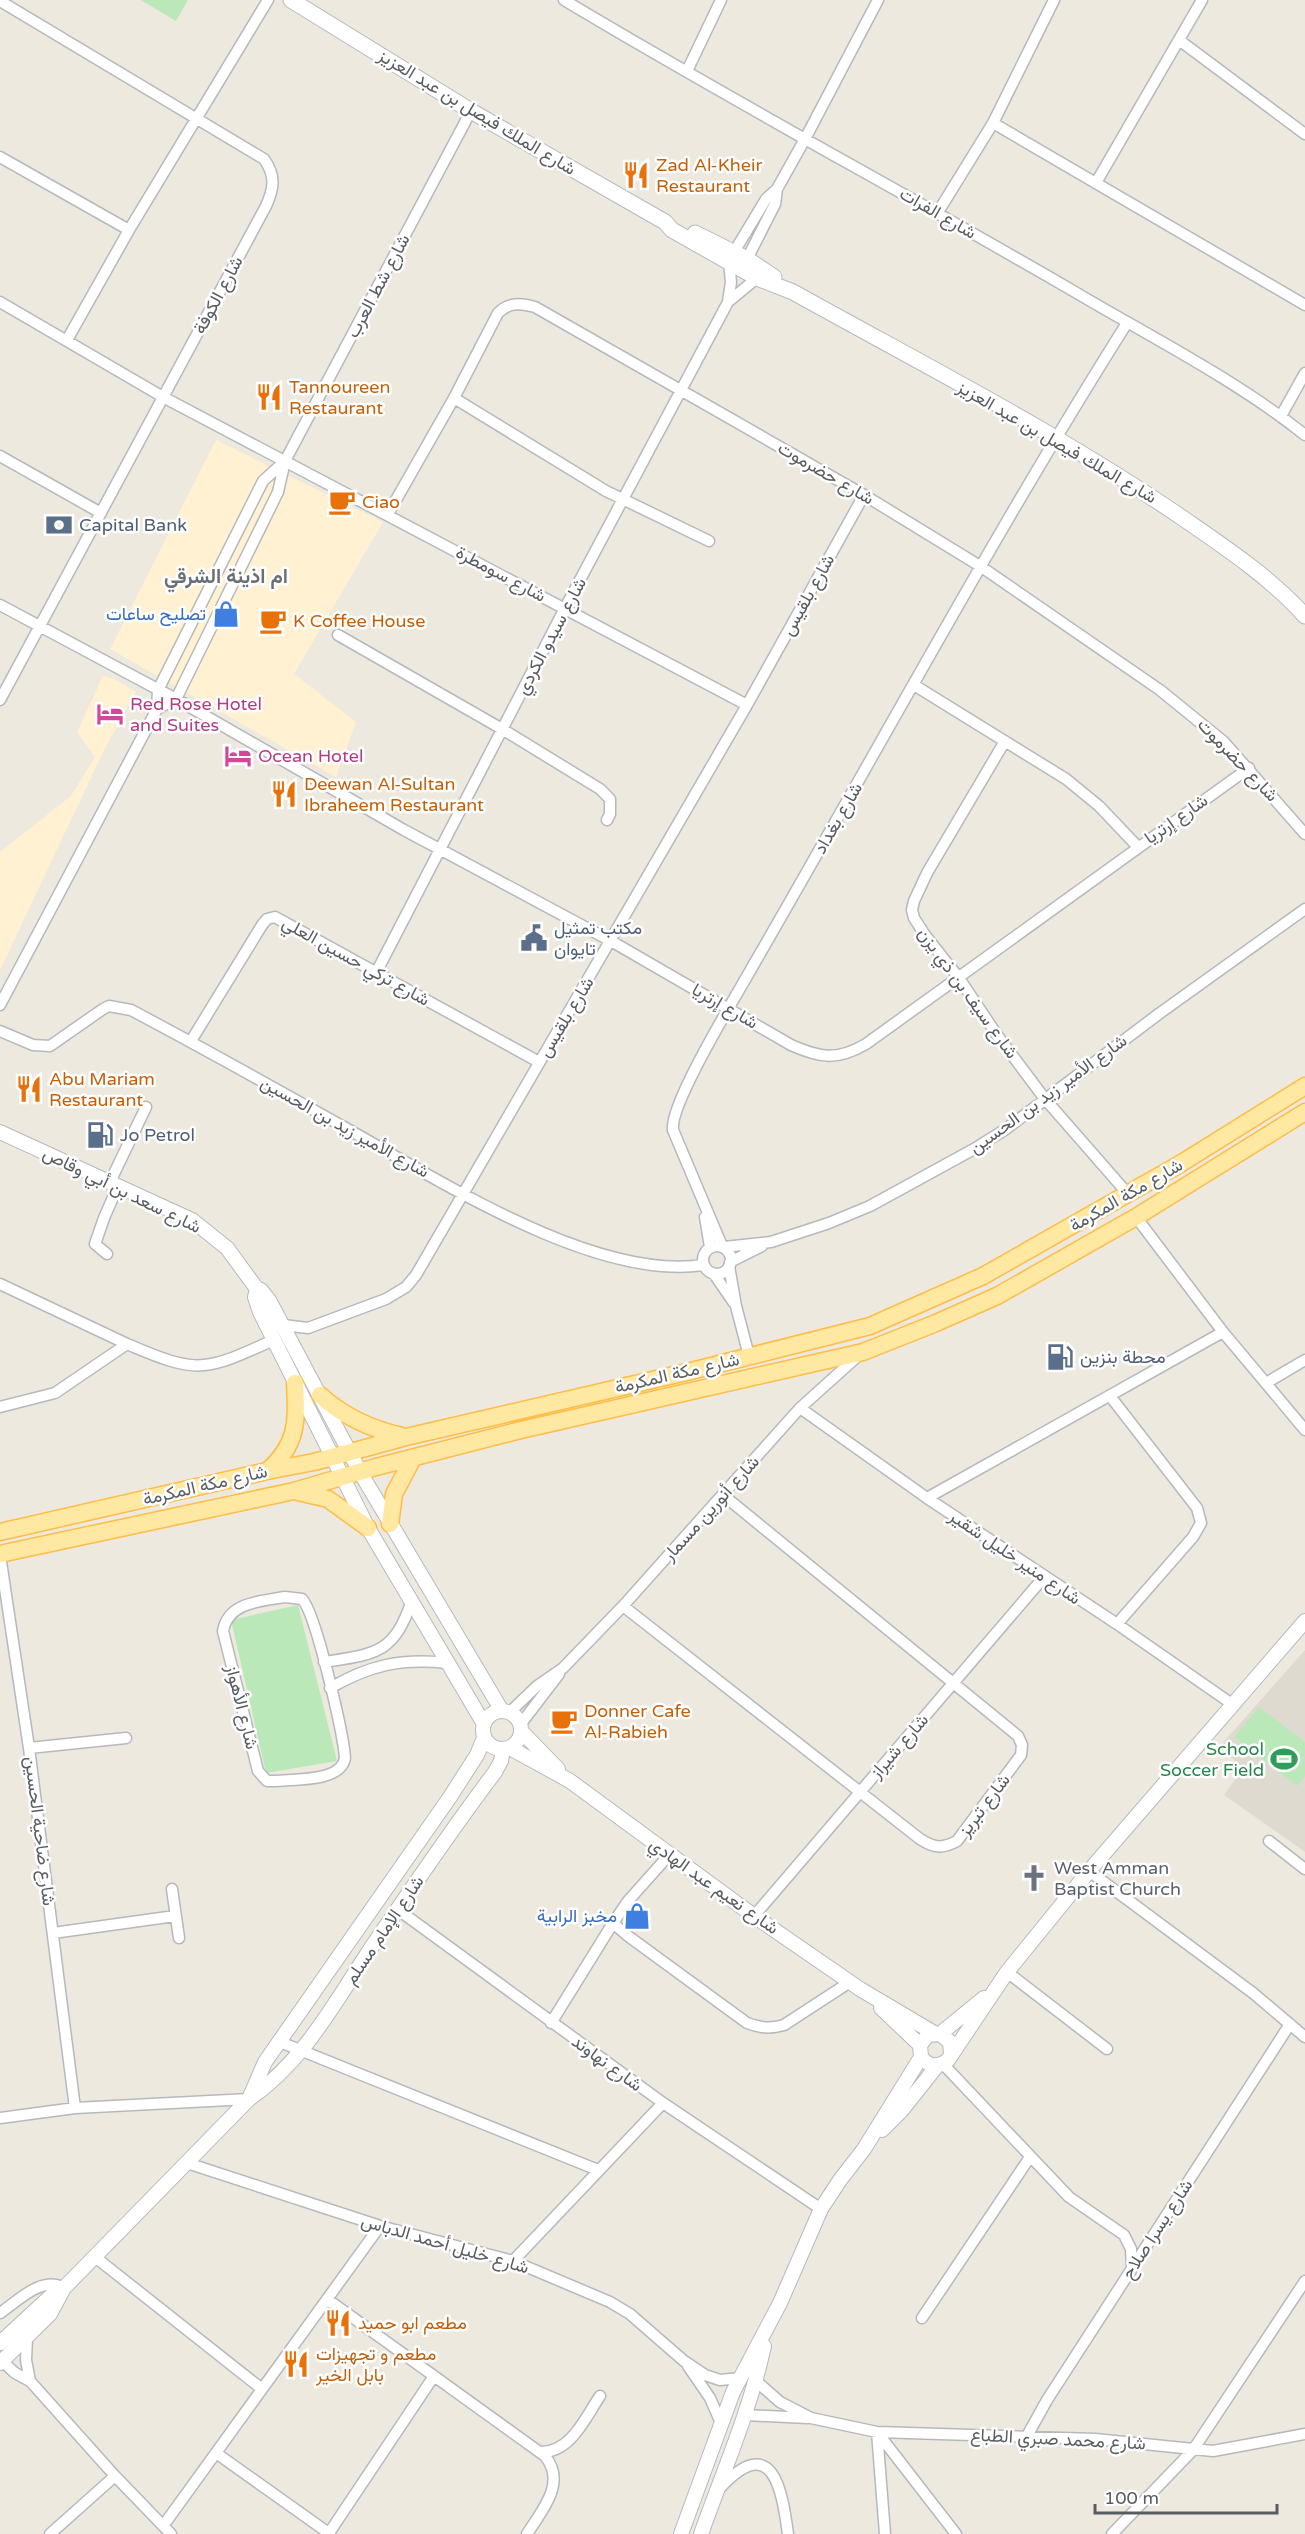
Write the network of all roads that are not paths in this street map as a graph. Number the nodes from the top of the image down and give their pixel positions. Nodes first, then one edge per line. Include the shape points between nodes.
1 (268, 0) edge
2 (291, 0) edge
3 (564, 0) edge
4 (722, 0) edge
5 (878, 0) edge
6 (1054, 0) edge
7 (1202, 0) edge
8 (0, 1) edge
9 (1179, 40) junction
10 (687, 71) junction
11 (471, 111) junction
12 (197, 119) junction
13 (993, 123) junction
14 (1305, 134) edge
15 (806, 139) junction
16 (0, 157) edge
17 (1096, 181) junction
18 (938, 212) junction
19 (129, 230) junction
20 (738, 261) junction
21 (757, 278) junction
22 (793, 292) junction
23 (0, 302) edge
24 (728, 302) junction
25 (1305, 305) edge
26 (1127, 323) junction
27 (67, 340) junction
28 (1305, 373) edge
29 (681, 390) junction
30 (163, 397) junction
31 (454, 398) junction
32 (1281, 416) junction
33 (1305, 435) edge
34 (1055, 438) junction
35 (0, 456) edge
36 (285, 461) junction
37 (864, 495) junction
38 (623, 500) junction
39 (100, 513) junction
40 (388, 513) junction
41 (709, 541) dead end
42 (980, 566) junction
43 (0, 605) edge
44 (565, 608) junction
45 (1305, 616) edge
46 (39, 626) junction
47 (338, 635) dead end
48 (914, 685) junction
49 (158, 690) junction
50 (176, 699) junction
51 (0, 700) edge
52 (747, 705) junction
53 (157, 709) junction
54 (502, 729) junction
55 (1005, 741) junction
56 (1249, 768) junction
57 (607, 820) dead end
58 (1305, 834) edge
59 (1138, 847) junction
60 (439, 848) junction
61 (1305, 909) edge
62 (611, 941) junction
63 (376, 971) junction
64 (958, 978) junction
65 (0, 1005) edge
66 (729, 1008) junction
67 (0, 1031) edge
68 (191, 1041) junction
69 (539, 1062) junction
70 (1305, 1086) edge
71 (1045, 1099) junction
72 (146, 1107) dead end
73 (1305, 1112) edge
74 (0, 1132) edge
75 (114, 1184) junction
76 (464, 1194) junction
77 (1128, 1194) junction
78 (704, 1207) junction
79 (1136, 1217) junction
80 (771, 1242) junction
81 (710, 1247) junction
82 (723, 1247) junction
83 (107, 1254) dead end
84 (703, 1264) junction
85 (730, 1264) junction
86 (714, 1274) junction
87 (0, 1284) edge
88 (257, 1289) junction
89 (736, 1306) junction
90 (283, 1325) junction
91 (308, 1328) junction
92 (1223, 1332) junction
93 (274, 1340) junction
94 (128, 1344) junction
95 (294, 1346) junction
96 (863, 1352) junction
97 (749, 1356) junction
98 (1305, 1360) edge
99 (295, 1383) junction
100 (1266, 1383) junction
101 (320, 1395) junction
102 (1110, 1396) junction
103 (0, 1407) edge
104 (800, 1408) junction
105 (1305, 1430) edge
106 (406, 1437) junction
107 (350, 1453) junction
108 (331, 1458) junction
109 (413, 1458) junction
110 (267, 1471) junction
111 (360, 1472) junction
112 (341, 1477) junction
113 (294, 1491) junction
114 (723, 1496) junction
115 (927, 1498) junction
116 (390, 1524) junction
117 (368, 1527) junction
118 (0, 1532) edge
119 (0, 1554) edge
120 (1044, 1577) junction
121 (412, 1600) junction
122 (623, 1606) junction
123 (1305, 1620) edge
124 (1117, 1624) junction
125 (324, 1662) junction
126 (447, 1663) junction
127 (562, 1668) junction
128 (954, 1682) junction
129 (330, 1688) junction
130 (1232, 1704) junction
131 (506, 1712) junction
132 (484, 1724) junction
133 (521, 1728) junction
134 (126, 1738) dead end
135 (484, 1738) junction
136 (29, 1748) junction
137 (507, 1749) junction
138 (570, 1781) junction
139 (859, 1792) junction
140 (1269, 1841) dead end
141 (669, 1855) junction
142 (1305, 1869) edge
143 (1089, 1871) junction
144 (172, 1889) dead end
145 (397, 1910) junction
146 (175, 1916) junction
147 (754, 1916) junction
148 (613, 1923) junction
149 (53, 1933) junction
150 (179, 1938) dead end
151 (1007, 1972) junction
152 (855, 1985) junction
153 (997, 1987) junction
154 (551, 2023) junction
155 (1290, 2024) junction
156 (937, 2034) junction
157 (1305, 2037) edge
158 (280, 2042) junction
159 (1107, 2049) dead end
160 (303, 2051) junction
161 (921, 2051) junction
162 (944, 2062) junction
163 (249, 2099) junction
164 (663, 2103) junction
165 (75, 2108) junction
166 (0, 2118) edge
167 (864, 2149) junction
168 (1030, 2157) junction
169 (187, 2163) junction
170 (597, 2170) junction
171 (821, 2209) junction
172 (380, 2226) junction
173 (95, 2257) junction
174 (513, 2261) junction
175 (1132, 2268) junction
176 (1305, 2281) edge
177 (64, 2289) junction
178 (327, 2300) junction
179 (0, 2313) edge
180 (922, 2318) dead end
181 (768, 2329) junction
182 (27, 2338) junction
183 (0, 2343) edge
184 (1, 2361) edge
185 (684, 2361) junction
186 (434, 2376) junction
187 (741, 2378) junction
188 (30, 2381) junction
189 (756, 2381) junction
190 (262, 2389) junction
191 (600, 2396) dead end
192 (745, 2415) junction
193 (811, 2418) junction
194 (721, 2423) junction
195 (877, 2432) junction
196 (1305, 2434) edge
197 (1027, 2436) junction
198 (1193, 2450) junction
199 (540, 2452) junction
200 (216, 2453) junction
201 (115, 2476) junction
202 (716, 2491) junction
203 (167, 2530) edge
204 (329, 2533) edge
205 (50, 2534) edge
206 (527, 2534) edge
207 (681, 2534) edge
208 (701, 2534) edge
209 (788, 2534) edge
210 (885, 2534) edge
211 (956, 2534) edge
212 (1112, 2534) edge

1 - 12 street
2 - 11 main road, شارع الملك فيصل بن عبد العزيز
3 - 10 street, شارع الفرات
4 - 10 street
5 - 15 street
6 - 13 street
7 - 9 street
8 - 12 street, شارع الكوفة
9 - 14 street
9 - 17 street
10 - 15 street, شارع الفرات
11 - 20 main road, شارع الملك فيصل بن عبد العزيز
11 - 36 street, شارع شط العرب
12 - 19 street
12 - 30 street, شارع الكوفة via 264,159 274,179 266,206
13 - 17 street
13 - 18 street
15 - 18 street, شارع الفرات
15 - 20 street via 777,189 775,204
16 - 19 street
17 - 25 street
18 - 26 street, شارع الفرات
19 - 27 street
20 - 21 main road, شارع الملك فيصل بن عبد العزيز
20 - 22 main road, شارع الملك فيصل بن عبد العزيز
20 - 24 street, شارع سيدو الكردي
21 - 22 main road, شارع الملك فيصل بن عبد العزيز
21 - 24 street, شارع سيدو الكردي
22 - 34 main road, شارع الملك فيصل بن عبد العزيز
23 - 27 street, شارع سومطرة
24 - 29 street, شارع سيدو الكردي
26 - 32 street, شارع الفرات
26 - 34 street, شارع بغداد
27 - 30 street, شارع سومطرة
28 - 32 street
29 - 31 street, شارع حضرموت via 550,314 518,303 498,313
29 - 37 street, شارع حضرموت
29 - 38 street, شارع سيدو الكردي
30 - 36 street, شارع سومطرة
30 - 39 street, شارع الكوفة
31 - 38 street
31 - 40 street, شارع حضرموت
32 - 33 street, شارع الفرات
34 - 42 street, شارع بغداد
34 - 45 main road, شارع الملك فيصل بن عبد العزيز via 1203,532 1267,580
35 - 39 street
36 - 40 street, شارع سومطرة
36 - 49 street, شارع شط العرب via 263,481
36 - 50 street, شارع شط العرب via 278,492
37 - 42 street, شارع حضرموت
37 - 52 street, شارع بلقيس
38 - 41 street
38 - 44 street, شارع سيدو الكردي
39 - 46 street, شارع الكوفة
40 - 44 street, شارع سومطرة
42 - 48 street, شارع بغداد
42 - 56 street, شارع حضرموت via 1183,707
43 - 46 street, شارع إرتريا
44 - 52 street, شارع سومطرة
44 - 54 street, شارع سيدو الكردي
46 - 49 street, شارع إرتريا
46 - 51 street, شارع الكوفة
47 - 54 street
48 - 55 street
48 - 66 street, شارع بغداد
49 - 50 street, شارع إرتريا
49 - 53 street, شارع شط العرب
50 - 53 street
50 - 60 street, شارع إرتريا
52 - 62 street, شارع بلقيس
53 - 65 street, شارع شط العرب
54 - 57 street via 607,795 611,806
54 - 60 street, شارع سيدو الكردي
55 - 59 street via 1085,793
55 - 64 street, شارع سيف بن ذي يزن via 927,873 912,910 919,927
56 - 58 street, شارع حضرموت
56 - 59 street, شارع إرتريا
59 - 64 street, شارع إرتريا
60 - 62 street, شارع إرتريا
60 - 63 street, شارع سيدو الكردي
61 - 71 street, شارع الأمير زيد بن الحسين
62 - 66 street, شارع إرتريا
62 - 69 street, شارع بلقيس
63 - 68 street, شارع تركي حسين العلي via 275,917 267,919
63 - 69 street, شارع تركي حسين العلي
64 - 66 street, شارع إرتريا via 866,1044 844,1055 810,1054
64 - 71 street, شارع سيف بن ذي يزن
66 - 78 street, شارع بغداد via 679,1102 672,1123
67 - 68 street, شارع الأمير زيد بن الحسين via 33,1045 50,1046 103,1009 117,1007 131,1010
68 - 76 street, شارع الأمير زيد بن الحسين
69 - 76 street, شارع بلقيس
70 - 77 main road, شارع مكة المكرمة
71 - 77 street, شارع سيف بن ذي يزن
71 - 80 street, شارع الأمير زيد بن الحسين via 1006,1129 924,1178 870,1206
72 - 75 street
73 - 79 main road, شارع مكة المكرمة
74 - 75 street, شارع سعد بن أبي وقاص
75 - 83 street via 95,1244
75 - 88 street, شارع سعد بن أبي وقاص via 205,1229 227,1248
76 - 84 street, شارع الأمير زيد بن الحسين via 586,1249 662,1266
76 - 91 street, شارع بلقيس via 406,1287 386,1299
77 - 97 main road, شارع مكة المكرمة via 983,1276 899,1314 870,1326
78 - 81 street, شارع بغداد
78 - 82 street, شارع بغداد
79 - 92 street
79 - 96 main road, شارع مكة المكرمة via 997,1296
80 - 82 street, شارع الأمير زيد بن الحسين
80 - 85 street, شارع الأمير زيد بن الحسين
81 - 82 street
81 - 84 street via 703,1255
82 - 85 street
84 - 86 street
85 - 86 street via 723,1272
85 - 89 street
86 - 89 street
87 - 94 street
88 - 90 street, شارع سعد بن أبي وقاص via 264,1293
88 - 93 street, شارع سعد بن أبي وقاص via 257,1305
89 - 97 street
90 - 91 street, شارع بلقيس
90 - 95 street, شارع سعد بن أبي وقاص
91 - 95 street
92 - 100 street
92 - 102 street
93 - 94 street via 217,1363 197,1366
93 - 99 street, شارع سعد بن أبي وقاص
94 - 103 street via 55,1393
95 - 101 street, شارع سعد بن أبي وقاص
96 - 104 street, شارع أنورين مسمار
96 - 109 main road, شارع مكة المكرمة
97 - 106 main road, شارع مكة المكرمة
98 - 100 street
99 - 108 street, شارع سعد بن أبي وقاص
99 - 110 main road via 292,1439 283,1456
100 - 105 street
101 - 106 main road via 367,1426
101 - 107 street, شارع سعد بن أبي وقاص
102 - 115 street
102 - 124 street via 1197,1508 1202,1523
104 - 114 street, شارع أنورين مسمار
104 - 115 street, شارع منير خليل شقير
106 - 107 main road, شارع مكة المكرمة
107 - 108 main road, شارع مكة المكرمة
107 - 111 street
108 - 110 main road, شارع مكة المكرمة
108 - 112 street
109 - 111 main road, شارع مكة المكرمة
109 - 116 main road via 397,1486
110 - 118 main road, شارع مكة المكرمة
111 - 112 main road, شارع مكة المكرمة
111 - 116 street
112 - 113 main road, شارع مكة المكرمة
112 - 117 street
113 - 117 main road via 328,1499
113 - 119 main road, شارع مكة المكرمة
114 - 122 street, شارع أنورين مسمار
114 - 128 street, شارع تبريز
115 - 120 street, شارع منير خليل شقير
116 - 131 street
117 - 121 street
119 - 136 street, شارع ضاحية الحسين
120 - 124 street, شارع منير خليل شقير
120 - 128 street, شارع شيراز
121 - 125 street via 401,1628 377,1652
121 - 126 street
122 - 127 street, شارع أنورين مسمار
122 - 139 street, شارع تبريز
123 - 130 street
124 - 130 street, شارع منير خليل شقير
125 - 129 street, شارع الأهواز
125 - 129 street, شارع الأهواز via 309,1607 302,1599 258,1601 228,1615 223,1630 262,1778 275,1781 332,1775 341,1769 344,1750
126 - 129 street via 399,1661 367,1669
126 - 132 street
127 - 131 street, شارع أنورين مسمار
127 - 133 street, شارع أنورين مسمار
128 - 139 street, شارع شيراز
128 - 139 street, شارع تبريز via 1014,1731 1022,1745 1021,1755 970,1826 957,1841 938,1848 920,1839
130 - 143 street
131 - 132 street via 491,1714
131 - 133 street via 516,1718
132 - 135 street
133 - 137 street via 518,1741
133 - 138 street, شارع نعيم عبد الهادي
134 - 136 street
135 - 137 street via 492,1747
135 - 158 street, شارع الإمام مسلم via 450,1797
136 - 149 street, شارع ضاحية الحسين
137 - 138 street, شارع نعيم عبد الهادي
137 - 145 street, شارع الإمام مسلم via 495,1772
138 - 141 street, شارع نعيم عبد الهادي
139 - 147 street, شارع شيراز
140 - 142 street
141 - 147 street, شارع نعيم عبد الهادي
141 - 148 street
143 - 151 street
143 - 155 street
144 - 146 street
145 - 154 street, شارع نهاوند
145 - 160 street, شارع الإمام مسلم
146 - 149 street
146 - 150 street
147 - 152 street, شارع نعيم عبد الهادي
148 - 152 street via 747,2023 760,2028 784,2025
148 - 154 street
149 - 165 street, شارع ضاحية الحسين
151 - 153 street
151 - 159 street
152 - 156 street, شارع نعيم عبد الهادي
152 - 161 street, شارع نعيم عبد الهادي
153 - 156 street
153 - 162 street
154 - 164 street, شارع نهاوند
155 - 157 street
155 - 175 street, شارع يسرا صلاح
156 - 161 street via 923,2039
156 - 162 street via 950,2042
158 - 160 street
158 - 163 street, شارع الإمام مسلم via 265,2062
160 - 163 street, شارع الإمام مسلم
160 - 170 street
161 - 162 street via 931,2065
161 - 167 street
162 - 167 street
162 - 168 street
163 - 165 street
163 - 169 street, شارع الإمام مسلم
164 - 170 street
164 - 171 street, شارع نهاوند
165 - 166 street
167 - 171 street
168 - 175 street via 1069,2197 1124,2235 1131,2249
168 - 180 street
169 - 172 street, شارع خليل أحمد الدباس
169 - 173 street, شارع الإمام مسلم
170 - 174 street
171 - 181 street
172 - 174 street, شارع خليل أحمد الدباس
172 - 178 street
173 - 177 street, شارع الإمام مسلم
173 - 190 street
174 - 185 street, شارع خليل أحمد الدباس via 610,2302
175 - 197 street, شارع يسرا صلاح
176 - 198 street
177 - 179 street via 44,2284
177 - 182 street, شارع الإمام مسلم via 50,2314
177 - 183 street, شارع الإمام مسلم via 51,2296
178 - 186 street
178 - 190 street
181 - 187 street
181 - 189 street
182 - 184 street, شارع الإمام مسلم
182 - 188 street
184 - 188 street
185 - 187 street, شارع خليل أحمد الدباس via 720,2380
185 - 194 street, شارع خليل أحمد الدباس via 710,2398
186 - 199 street
186 - 204 street
187 - 194 street
188 - 201 street
189 - 192 street
189 - 193 street, شارع محمد صبري الطباع via 780,2402
190 - 200 street
191 - 199 street via 569,2441 553,2451
192 - 193 street, شارع محمد صبري الطباع
192 - 202 street
193 - 195 street, شارع محمد صبري الطباع
194 - 207 street
195 - 197 street, شارع محمد صبري الطباع
195 - 210 street
195 - 211 street
196 - 198 street, شارع محمد صبري الطباع via 1213,2451
197 - 198 street, شارع محمد صبري الطباع via 1146,2442
198 - 212 street
199 - 206 street via 553,2469 554,2487
200 - 203 street
200 - 204 street
201 - 203 street
201 - 205 street
202 - 208 street
202 - 209 street via 730,2476 750,2465 769,2470 780,2488

